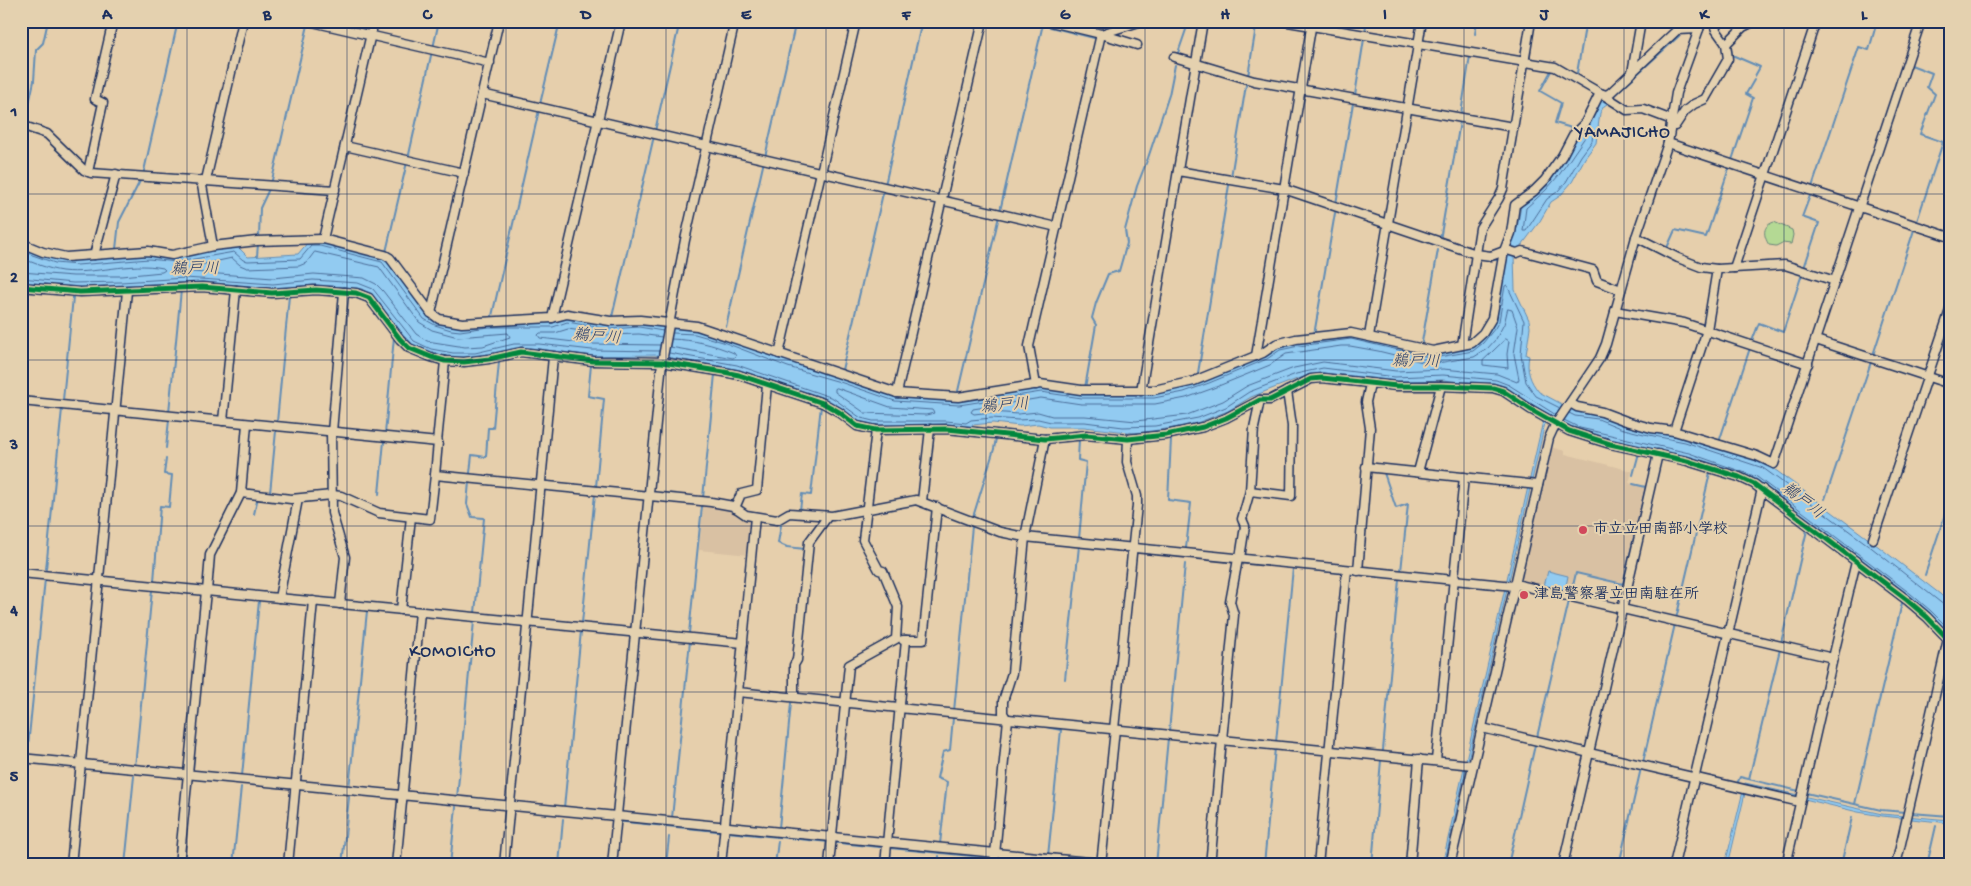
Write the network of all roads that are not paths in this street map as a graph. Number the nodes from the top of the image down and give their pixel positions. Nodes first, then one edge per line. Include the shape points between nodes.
1 (113, 21) edge
2 (243, 21) edge
3 (308, 21) edge
4 (374, 21) edge
5 (499, 21) edge
6 (620, 21) edge
7 (735, 21) edge
8 (856, 21) edge
9 (983, 21) edge
10 (1047, 21) edge
11 (1142, 21) edge
12 (1203, 21) edge
13 (1282, 21) edge
14 (1422, 21) edge
15 (1531, 21) edge
16 (1641, 21) edge
17 (1713, 21) edge
18 (1754, 21) edge
19 (1816, 21) edge
20 (1921, 21) edge
21 (1312, 24) edge
22 (1701, 25) edge
23 (1101, 34) junction
24 (370, 36) junction
25 (1418, 44) junction
26 (1726, 44) junction
27 (1137, 46) dead end
28 (1174, 57) dead end
29 (1524, 62) junction
30 (490, 63) junction
31 (1196, 64) junction
32 (1632, 73) junction
33 (1301, 90) junction
34 (482, 94) junction
35 (1605, 97) junction
36 (1407, 108) junction
37 (597, 121) junction
38 (1672, 123) junction
39 (21, 125) edge
40 (1513, 127) junction
41 (1668, 144) junction
42 (345, 146) junction
43 (706, 146) junction
44 (88, 172) junction
45 (821, 172) junction
46 (1178, 172) junction
47 (464, 173) junction
48 (116, 174) junction
49 (1765, 176) junction
50 (203, 180) junction
51 (335, 190) junction
52 (1284, 190) junction
53 (942, 200) junction
54 (1859, 208) junction
55 (1387, 224) junction
56 (1057, 227) junction
57 (1950, 236) edge
58 (1636, 237) junction
59 (323, 239) junction
60 (21, 243) edge
61 (213, 246) junction
62 (1505, 250) junction
63 (1476, 254) junction
64 (94, 255) junction
65 (1734, 268) junction
66 (1717, 269) junction
67 (1835, 281) junction
68 (21, 287) edge
69 (236, 290) junction
70 (1621, 290) junction
71 (127, 291) junction
72 (344, 292) junction
73 (1950, 310) edge
74 (1615, 311) junction
75 (431, 313) junction
76 (552, 318) junction
77 (668, 324) junction
78 (1707, 330) junction
79 (1369, 336) junction
80 (1816, 340) junction
81 (1462, 345) junction
82 (779, 354) junction
83 (1256, 356) junction
84 (553, 357) junction
85 (445, 360) junction
86 (662, 361) junction
87 (1808, 364) junction
88 (1928, 376) junction
89 (768, 384) junction
90 (1370, 384) junction
91 (1950, 384) edge
92 (1036, 385) junction
93 (1441, 386) junction
94 (1141, 390) junction
95 (1287, 391) junction
96 (897, 393) junction
97 (1260, 400) junction
98 (21, 401) edge
99 (1570, 403) junction
100 (116, 410) junction
101 (223, 421) junction
102 (248, 424) junction
103 (1556, 424) junction
104 (930, 429) junction
105 (876, 430) junction
106 (332, 431) junction
107 (1674, 431) junction
108 (1045, 439) junction
109 (1128, 439) junction
110 (437, 442) junction
111 (1658, 454) junction
112 (1366, 467) junction
113 (1418, 472) junction
114 (435, 475) junction
115 (1464, 477) junction
116 (1533, 484) junction
117 (541, 485) junction
118 (1762, 489) junction
119 (1250, 491) junction
120 (241, 493) junction
121 (332, 495) junction
122 (648, 496) junction
123 (298, 499) junction
124 (922, 501) junction
125 (936, 507) junction
126 (735, 508) junction
127 (866, 510) junction
128 (828, 516) junction
129 (411, 517) junction
130 (755, 517) junction
131 (1025, 537) junction
132 (1873, 539) dead end
133 (1132, 548) junction
134 (1239, 559) junction
135 (1856, 562) junction
136 (1347, 570) junction
137 (1358, 571) junction
138 (21, 573) edge
139 (99, 580) junction
140 (1454, 580) junction
141 (1510, 585) junction
142 (207, 591) junction
143 (279, 598) junction
144 (313, 601) junction
145 (340, 604) junction
146 (401, 610) junction
147 (1623, 610) junction
148 (420, 612) junction
149 (528, 622) junction
150 (635, 632) junction
151 (1728, 634) junction
152 (896, 639) junction
153 (906, 640) junction
154 (1949, 640) edge
155 (743, 643) junction
156 (1833, 658) junction
157 (738, 692) junction
158 (794, 698) junction
159 (845, 702) junction
160 (900, 708) junction
161 (1007, 718) junction
162 (1482, 728) junction
163 (1114, 729) junction
164 (1222, 739) junction
165 (1329, 750) junction
166 (1589, 753) junction
167 (21, 758) edge
168 (1419, 759) junction
169 (1436, 760) junction
170 (81, 764) junction
171 (1469, 764) junction
172 (188, 774) junction
173 (1694, 777) junction
174 (295, 787) junction
175 (402, 797) junction
176 (1801, 799) junction
177 (510, 808) junction
178 (617, 816) junction
179 (725, 830) junction
180 (832, 840) junction
181 (887, 845) junction
182 (995, 858) edge
183 (1101, 864) edge
184 (71, 865) edge
185 (179, 865) edge
186 (288, 865) edge
187 (396, 865) edge
188 (504, 865) edge
189 (612, 865) edge
190 (721, 865) edge
191 (829, 865) edge
192 (885, 865) edge
193 (1119, 865) edge
194 (1210, 865) edge
195 (1318, 865) edge
196 (1410, 865) edge
197 (1450, 865) edge
198 (1563, 865) edge
199 (1674, 865) edge
200 (1786, 865) edge
201 (1896, 865) edge

1 - 44 street via 95,99 102,103
2 - 50 street
3 - 24 street
4 - 24 street
5 - 30 street
6 - 37 street
7 - 43 street
8 - 45 street
9 - 53 street
10 - 23 street
11 - 23 street
12 - 31 street
13 - 21 street
14 - 25 street
15 - 29 street
16 - 32 street
17 - 26 street
18 - 26 street
19 - 49 street
20 - 54 street
21 - 25 street
21 - 33 street
22 - 32 street via 1677,30
22 - 38 street via 1676,93
23 - 27 street
23 - 56 street
24 - 30 street
24 - 42 street
25 - 29 street
25 - 36 street
26 - 38 street via 1728,59 1705,99 1685,111 1675,126
28 - 31 street
29 - 35 street via 1555,67
29 - 40 street
30 - 34 street
31 - 33 street via 1254,81
31 - 46 street
32 - 35 street
33 - 36 street
33 - 52 street
34 - 37 street
34 - 47 street
35 - 38 street via 1627,110 1643,109
35 - 62 street via 1573,135 1545,180 1515,205
36 - 40 street
36 - 55 street
37 - 43 street
37 - 76 street
38 - 41 street
39 - 44 street via 47,134
40 - 63 street via 1502,193 1480,228
41 - 49 street
41 - 58 street
42 - 47 street
42 - 51 street
43 - 45 street
43 - 77 street
44 - 48 street
45 - 53 street
45 - 82 street
46 - 52 street
46 - 94 street
47 - 75 street
48 - 50 street
48 - 64 street
49 - 54 street
49 - 65 street
50 - 51 street
50 - 61 street
51 - 59 street
52 - 55 street
52 - 83 street
53 - 56 street
53 - 96 street
54 - 57 street
54 - 67 street
55 - 63 street
55 - 79 street
56 - 92 street via 1029,346
58 - 66 street via 1678,258
58 - 70 street
59 - 61 street
59 - 75 street via 390,258
60 - 64 street via 66,257
61 - 64 street via 172,255 148,251
62 - 63 street via 1491,256
62 - 70 street via 1522,251 1593,270 1597,281
62 - 81 street via 1490,323 1472,343
63 - 81 street
65 - 66 street
65 - 67 street via 1785,265
66 - 78 street
67 - 80 street
68 - 71 street via 80,292
69 - 71 street via 202,287
69 - 72 street
69 - 101 street
70 - 74 street
71 - 100 street
72 - 85 street via 369,298 409,348
72 - 106 street
73 - 88 street
74 - 78 street
74 - 99 street via 1600,358
75 - 76 street via 439,319 462,323
76 - 77 street via 567,314 610,321 640,320
77 - 82 street via 704,328
77 - 86 street
78 - 87 street
78 - 107 street
79 - 81 street via 1433,351
79 - 83 street via 1340,333 1296,339 1276,344
80 - 87 street
80 - 88 street
82 - 96 street
83 - 94 street via 1194,381
84 - 85 street via 521,352 480,360
84 - 86 street via 593,361
84 - 117 street
85 - 110 street
86 - 89 street via 739,375
86 - 122 street
87 - 107 street via 1774,464
88 - 91 street
88 - 132 street
89 - 105 street via 823,403 862,428
89 - 126 street via 758,490 741,494
90 - 93 street
90 - 95 street via 1322,378 1312,379
90 - 112 street via 1366,402 1370,428
92 - 94 street via 1081,390
92 - 96 street via 958,397
93 - 103 street via 1503,391
93 - 113 street
95 - 97 street via 1270,400
95 - 119 street via 1292,426 1292,496
97 - 109 street via 1203,427
97 - 119 street via 1254,428
98 - 100 street
99 - 103 street
99 - 107 street via 1651,428
100 - 101 street
100 - 139 street
101 - 102 street
102 - 106 street
102 - 120 street
103 - 111 street via 1610,444
103 - 116 street
104 - 105 street
104 - 108 street
104 - 124 street
105 - 127 street
106 - 110 street
106 - 121 street
108 - 109 street via 1086,435
108 - 131 street
109 - 133 street via 1127,462 1137,496
110 - 114 street
111 - 118 street via 1739,477
111 - 147 street
112 - 113 street
112 - 137 street
113 - 115 street
114 - 117 street
114 - 129 street via 430,519
115 - 116 street
115 - 140 street
116 - 141 street
117 - 122 street
117 - 149 street
118 - 135 street
118 - 151 street
119 - 134 street via 1242,518 1245,526
120 - 123 street
120 - 142 street via 210,555
121 - 123 street
121 - 129 street via 348,498 378,513
121 - 145 street via 332,514 345,557
122 - 126 street via 711,502
122 - 150 street
123 - 143 street
124 - 125 street
124 - 127 street via 912,500
125 - 131 street via 1000,532
125 - 153 street via 923,640
126 - 130 street
127 - 128 street
127 - 152 street via 863,540 897,602
128 - 130 street via 789,513 777,520
128 - 158 street via 809,542 794,665
129 - 146 street
130 - 155 street
131 - 133 street
131 - 161 street via 1012,673 1003,700
133 - 134 street
133 - 163 street
134 - 136 street
134 - 164 street via 1230,602 1234,615
135 - 154 street via 1907,600
135 - 156 street
136 - 137 street
136 - 165 street
137 - 140 street
138 - 139 street
139 - 142 street
139 - 170 street
140 - 141 street
140 - 169 street
141 - 147 street
141 - 162 street
142 - 143 street
142 - 172 street
143 - 144 street
144 - 145 street
144 - 174 street
145 - 146 street
146 - 148 street
147 - 151 street
147 - 166 street
148 - 149 street
148 - 175 street
149 - 150 street
149 - 177 street
150 - 155 street
150 - 178 street
151 - 156 street
151 - 173 street
152 - 153 street
152 - 159 street via 849,665
153 - 160 street
154 - 201 street
155 - 157 street
156 - 176 street
157 - 158 street
157 - 179 street
158 - 159 street
159 - 160 street
159 - 180 street
160 - 161 street
160 - 181 street
161 - 163 street
161 - 182 street
162 - 166 street
162 - 171 street
163 - 164 street
163 - 183 street
164 - 165 street
164 - 194 street
165 - 168 street
165 - 195 street
166 - 173 street
166 - 198 street
167 - 170 street
168 - 169 street
168 - 196 street
169 - 171 street
170 - 172 street
170 - 184 street
171 - 197 street
172 - 174 street
172 - 185 street
173 - 176 street
173 - 199 street
174 - 175 street
174 - 186 street
175 - 177 street
175 - 187 street
176 - 200 street
177 - 178 street
177 - 188 street
178 - 179 street
178 - 189 street
179 - 180 street
179 - 190 street
180 - 181 street
180 - 191 street
181 - 182 street
181 - 192 street
182 - 183 street
183 - 193 street

